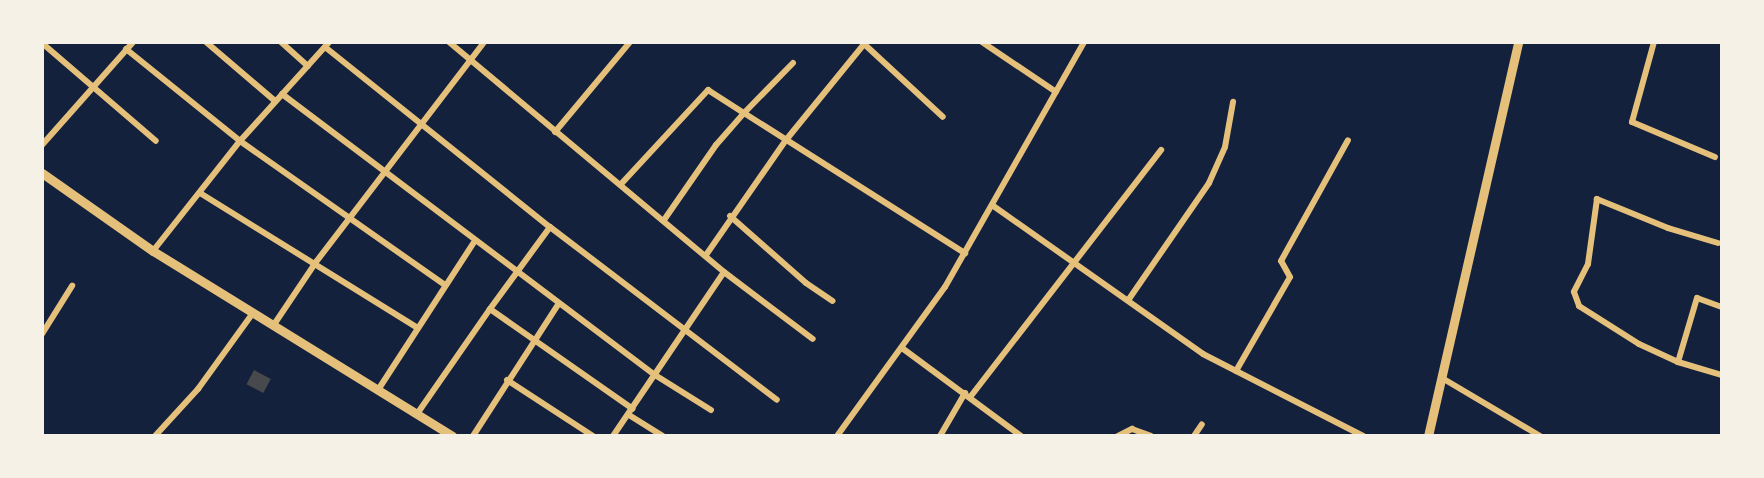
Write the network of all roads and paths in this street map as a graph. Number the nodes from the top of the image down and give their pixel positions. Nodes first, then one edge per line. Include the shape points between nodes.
1 (133, 42) edge
2 (206, 42) edge
3 (281, 42) edge
4 (449, 42) edge
5 (484, 42) edge
6 (630, 42) edge
7 (982, 42) edge
8 (1083, 42) edge
9 (1518, 42) edge
10 (1654, 42) edge
11 (42, 43) edge
12 (863, 43) edge
13 (327, 44) edge
14 (126, 50) junction
15 (470, 58) junction
16 (792, 63) dead end
17 (308, 66) junction
18 (93, 88) junction
19 (1056, 92) junction
20 (282, 94) junction
21 (275, 101) junction
22 (1233, 102) dead end
23 (744, 113) junction
24 (943, 117) dead end
25 (419, 123) junction
26 (555, 132) junction
27 (786, 140) junction
28 (1348, 140) dead end
29 (156, 141) dead end
30 (240, 141) junction
31 (42, 145) edge
32 (1161, 150) dead end
33 (1714, 157) dead end
34 (385, 172) junction
35 (42, 173) edge
36 (622, 183) junction
37 (200, 193) junction
38 (992, 205) junction
39 (730, 216) junction
40 (349, 219) junction
41 (664, 220) junction
42 (550, 227) junction
43 (474, 242) junction
44 (1718, 243) dead end
45 (153, 251) junction
46 (965, 253) junction
47 (706, 255) junction
48 (316, 262) junction
49 (1076, 262) junction
50 (517, 271) junction
51 (723, 272) junction
52 (445, 285) junction
53 (72, 286) dead end
54 (1129, 299) junction
55 (833, 301) dead end
56 (559, 303) junction
57 (1722, 307) edge
58 (490, 309) junction
59 (253, 313) junction
60 (273, 326) junction
61 (418, 328) junction
62 (685, 330) junction
63 (42, 334) edge
64 (533, 338) junction
65 (813, 339) dead end
66 (902, 348) junction
67 (1678, 362) junction
68 (1236, 371) junction
69 (655, 375) junction
70 (1722, 375) edge
71 (1442, 378) junction
72 (507, 380) junction
73 (378, 390) junction
74 (968, 394) junction
75 (777, 399) dead end
76 (711, 410) dead end
77 (631, 412) junction
78 (417, 414) junction
79 (1202, 424) dead end
80 (155, 436) edge
81 (453, 436) edge
82 (473, 436) edge
83 (593, 436) edge
84 (613, 436) edge
85 (662, 436) edge
86 (837, 436) edge
87 (940, 436) edge
88 (1021, 436) edge
89 (1118, 436) edge
90 (1151, 436) edge
91 (1194, 436) edge
92 (1363, 436) edge
93 (1428, 436) edge
94 (1540, 436) edge

1 - 14 street
2 - 21 street
3 - 17 street
4 - 15 street
5 - 15 street
6 - 26 street
7 - 19 street
8 - 19 street
9 - 71 main road
10 - 33 street via 1632,122
11 - 18 street
12 - 24 street
12 - 27 street
13 - 17 street
13 - 25 street
14 - 18 street
14 - 30 street
15 - 25 street
15 - 26 street
16 - 23 street
17 - 20 street
18 - 29 street
18 - 31 street
19 - 38 street
20 - 21 street
20 - 34 street
21 - 30 street
22 - 54 street via 1225,147 1209,183
23 - 27 street
23 - 36 street via 708,90
23 - 41 street
25 - 34 street
25 - 42 street
26 - 36 street
27 - 39 street
27 - 46 street
28 - 68 street via 1281,261 1290,277
30 - 37 street
30 - 40 street
32 - 49 street
34 - 40 street
34 - 43 street
35 - 45 main road
36 - 41 street
37 - 45 street
37 - 48 street
38 - 46 street
38 - 49 street
39 - 47 street
39 - 55 street
40 - 48 street
40 - 52 street
41 - 47 street
42 - 50 street
42 - 62 street
43 - 50 street
43 - 52 street
44 - 67 street via 1597,199 1588,264 1574,292 1579,306 1639,344
45 - 59 main road
46 - 66 street
47 - 51 street
48 - 60 street
48 - 61 street
49 - 54 street
49 - 74 street
50 - 56 street
50 - 58 street
51 - 62 street
51 - 65 street
52 - 61 street
53 - 63 street
54 - 68 street via 1203,354
56 - 64 street
56 - 69 street
57 - 67 street via 1696,298
58 - 64 street
58 - 78 street
59 - 60 main road
59 - 80 street via 198,389
60 - 73 main road
61 - 73 street
62 - 69 street
62 - 75 street
64 - 72 street
64 - 77 street
66 - 74 street
66 - 86 street
67 - 70 street
68 - 92 street
69 - 76 street
69 - 77 street
71 - 93 main road
71 - 94 street
72 - 82 street
72 - 83 street
73 - 78 main road
74 - 87 street
74 - 88 street
77 - 84 street
77 - 85 street
78 - 81 main road
79 - 91 street
89 - 90 street via 1132,429

